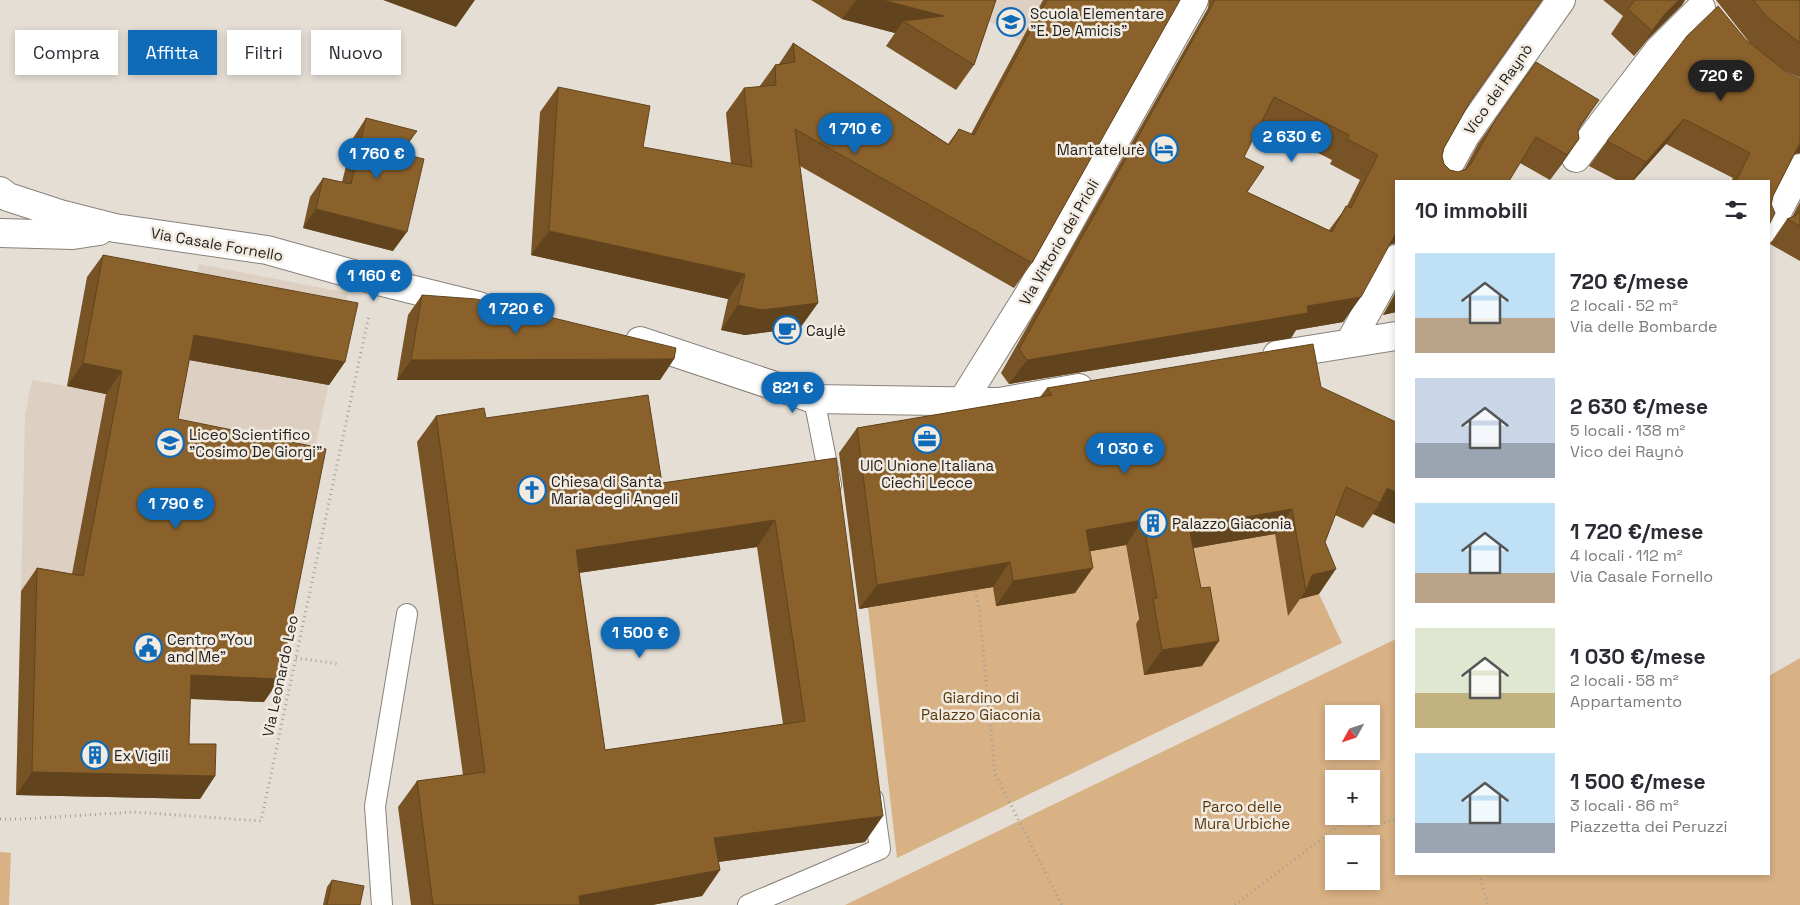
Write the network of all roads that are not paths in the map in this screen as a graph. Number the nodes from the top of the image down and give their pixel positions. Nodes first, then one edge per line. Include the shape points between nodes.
1 (1194, 0) edge
2 (1561, 0) edge
3 (1699, 4) edge
4 (1720, 30) edge
5 (1576, 158) edge
6 (1800, 168) edge
7 (1441, 180) edge
8 (0, 191) edge
9 (1770, 226) edge
10 (115, 228) junction
11 (0, 233) edge
12 (1395, 261) edge
13 (507, 313) edge
14 (1395, 336) edge
15 (630, 338) edge
16 (1350, 342) junction
17 (1253, 359) edge
18 (1106, 384) edge
19 (814, 399) junction
20 (962, 402) junction
21 (833, 502) edge
22 (407, 614) dead end
23 (870, 780) edge
24 (382, 905) edge
25 (748, 905) edge

1 - 20 street, Via Vittorio dei Prioli via 1028,296
2 - 7 street, Vico dei Raynò via 1465,136
3 - 4 street
3 - 5 street via 1658,51
6 - 9 street
8 - 10 street, Via Casale Fornello via 8,197 60,214
10 - 11 street, Via Casale Fornello via 73,235
10 - 13 street, Via Casale Fornello via 267,250
12 - 16 street
14 - 16 street
15 - 19 street
16 - 17 street
18 - 20 street via 999,402
19 - 20 street
19 - 21 lane
22 - 24 lane via 375,806
23 - 25 lane via 880,849

